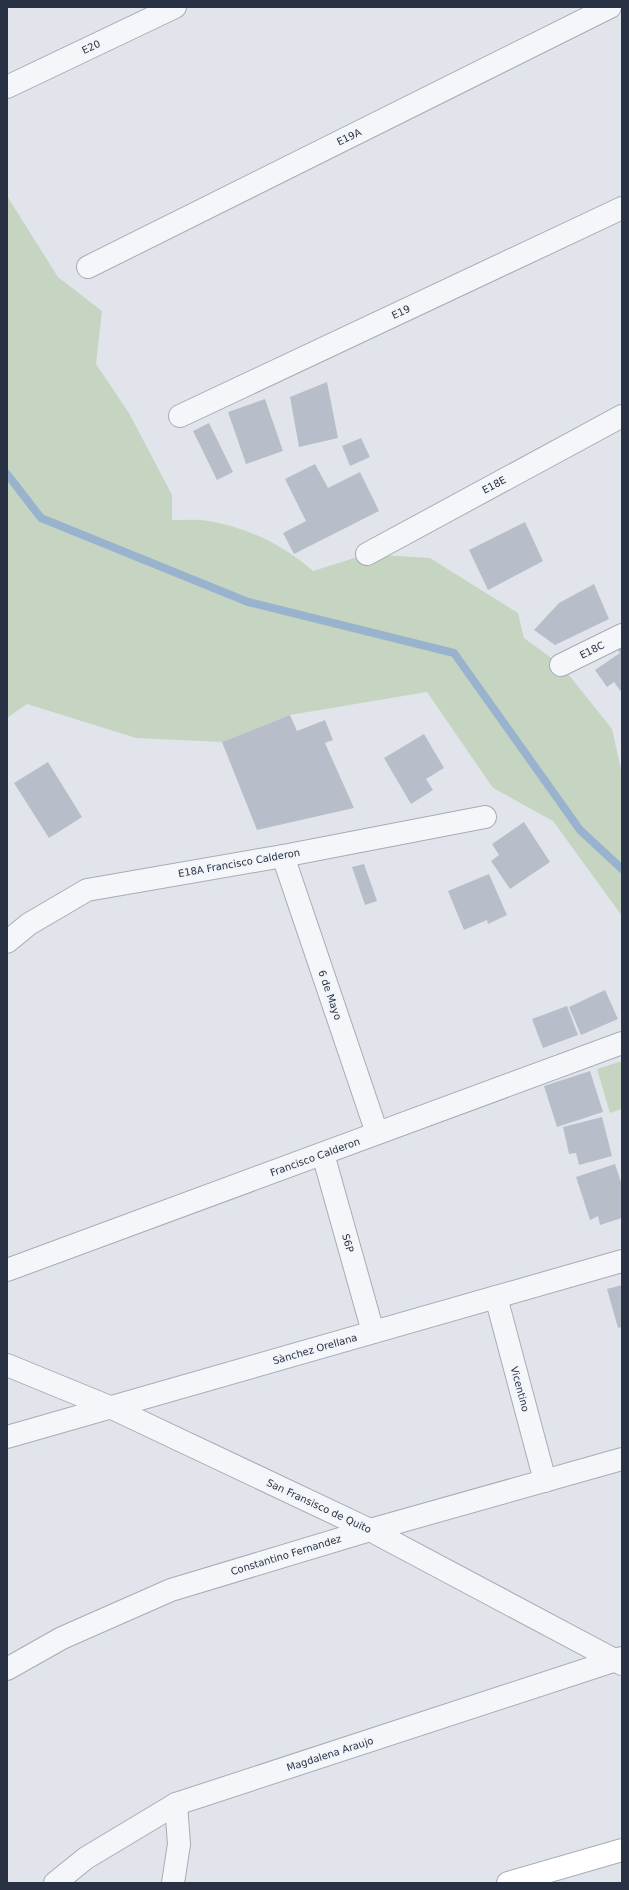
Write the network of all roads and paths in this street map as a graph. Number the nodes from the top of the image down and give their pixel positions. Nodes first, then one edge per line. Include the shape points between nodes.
1 (176, 7) edge
2 (610, 7) edge
3 (7, 88) edge
4 (622, 208) edge
5 (88, 267) dead end
6 (180, 416) dead end
7 (622, 416) edge
8 (367, 554) dead end
9 (622, 635) edge
10 (561, 665) dead end
11 (485, 817) dead end
12 (283, 856) junction
13 (7, 942) edge
14 (622, 1043) edge
15 (377, 1133) junction
16 (323, 1154) junction
17 (622, 1261) edge
18 (7, 1270) edge
19 (496, 1297) junction
20 (374, 1332) junction
21 (7, 1365) edge
22 (112, 1408) junction
23 (7, 1437) edge
24 (622, 1459) edge
25 (545, 1481) junction
26 (370, 1530) junction
27 (620, 1661) edge
28 (7, 1669) edge
29 (176, 1804) junction
30 (622, 1850) edge
31 (55, 1883) edge
32 (173, 1883) edge
33 (508, 1883) edge

1 - 3 street, E20
2 - 5 street, E19A
4 - 6 street, E19
7 - 8 street, E18E
9 - 10 street, E18C
11 - 12 street, E18A Francisco Calderon
12 - 13 street, E18A Francisco Calderon via 87,890 29,924
12 - 15 street, 6 de Mayo
14 - 15 street, Francisco Calderon
15 - 16 street, Francisco Calderon
16 - 18 street, Francisco Calderon
16 - 20 street, S6P
17 - 19 street, Sànchez Orellana
19 - 20 street, Sànchez Orellana
19 - 25 street, Vicentino
20 - 22 street, Sànchez Orellana
21 - 22 street, San Fransisco de Quito
22 - 23 street, Sànchez Orellana
22 - 26 street, San Fransisco de Quito
24 - 25 street, Constantino Fernandez
25 - 26 street, Constantino Fernandez
26 - 27 street, San Fransisco de Quito
26 - 28 street, Constantino Fernandez via 171,1590 62,1638
27 - 29 street, Magdalena Araujo
29 - 31 street, Magdalena Araujo via 86,1858
29 - 32 street via 179,1844
30 - 33 main road

